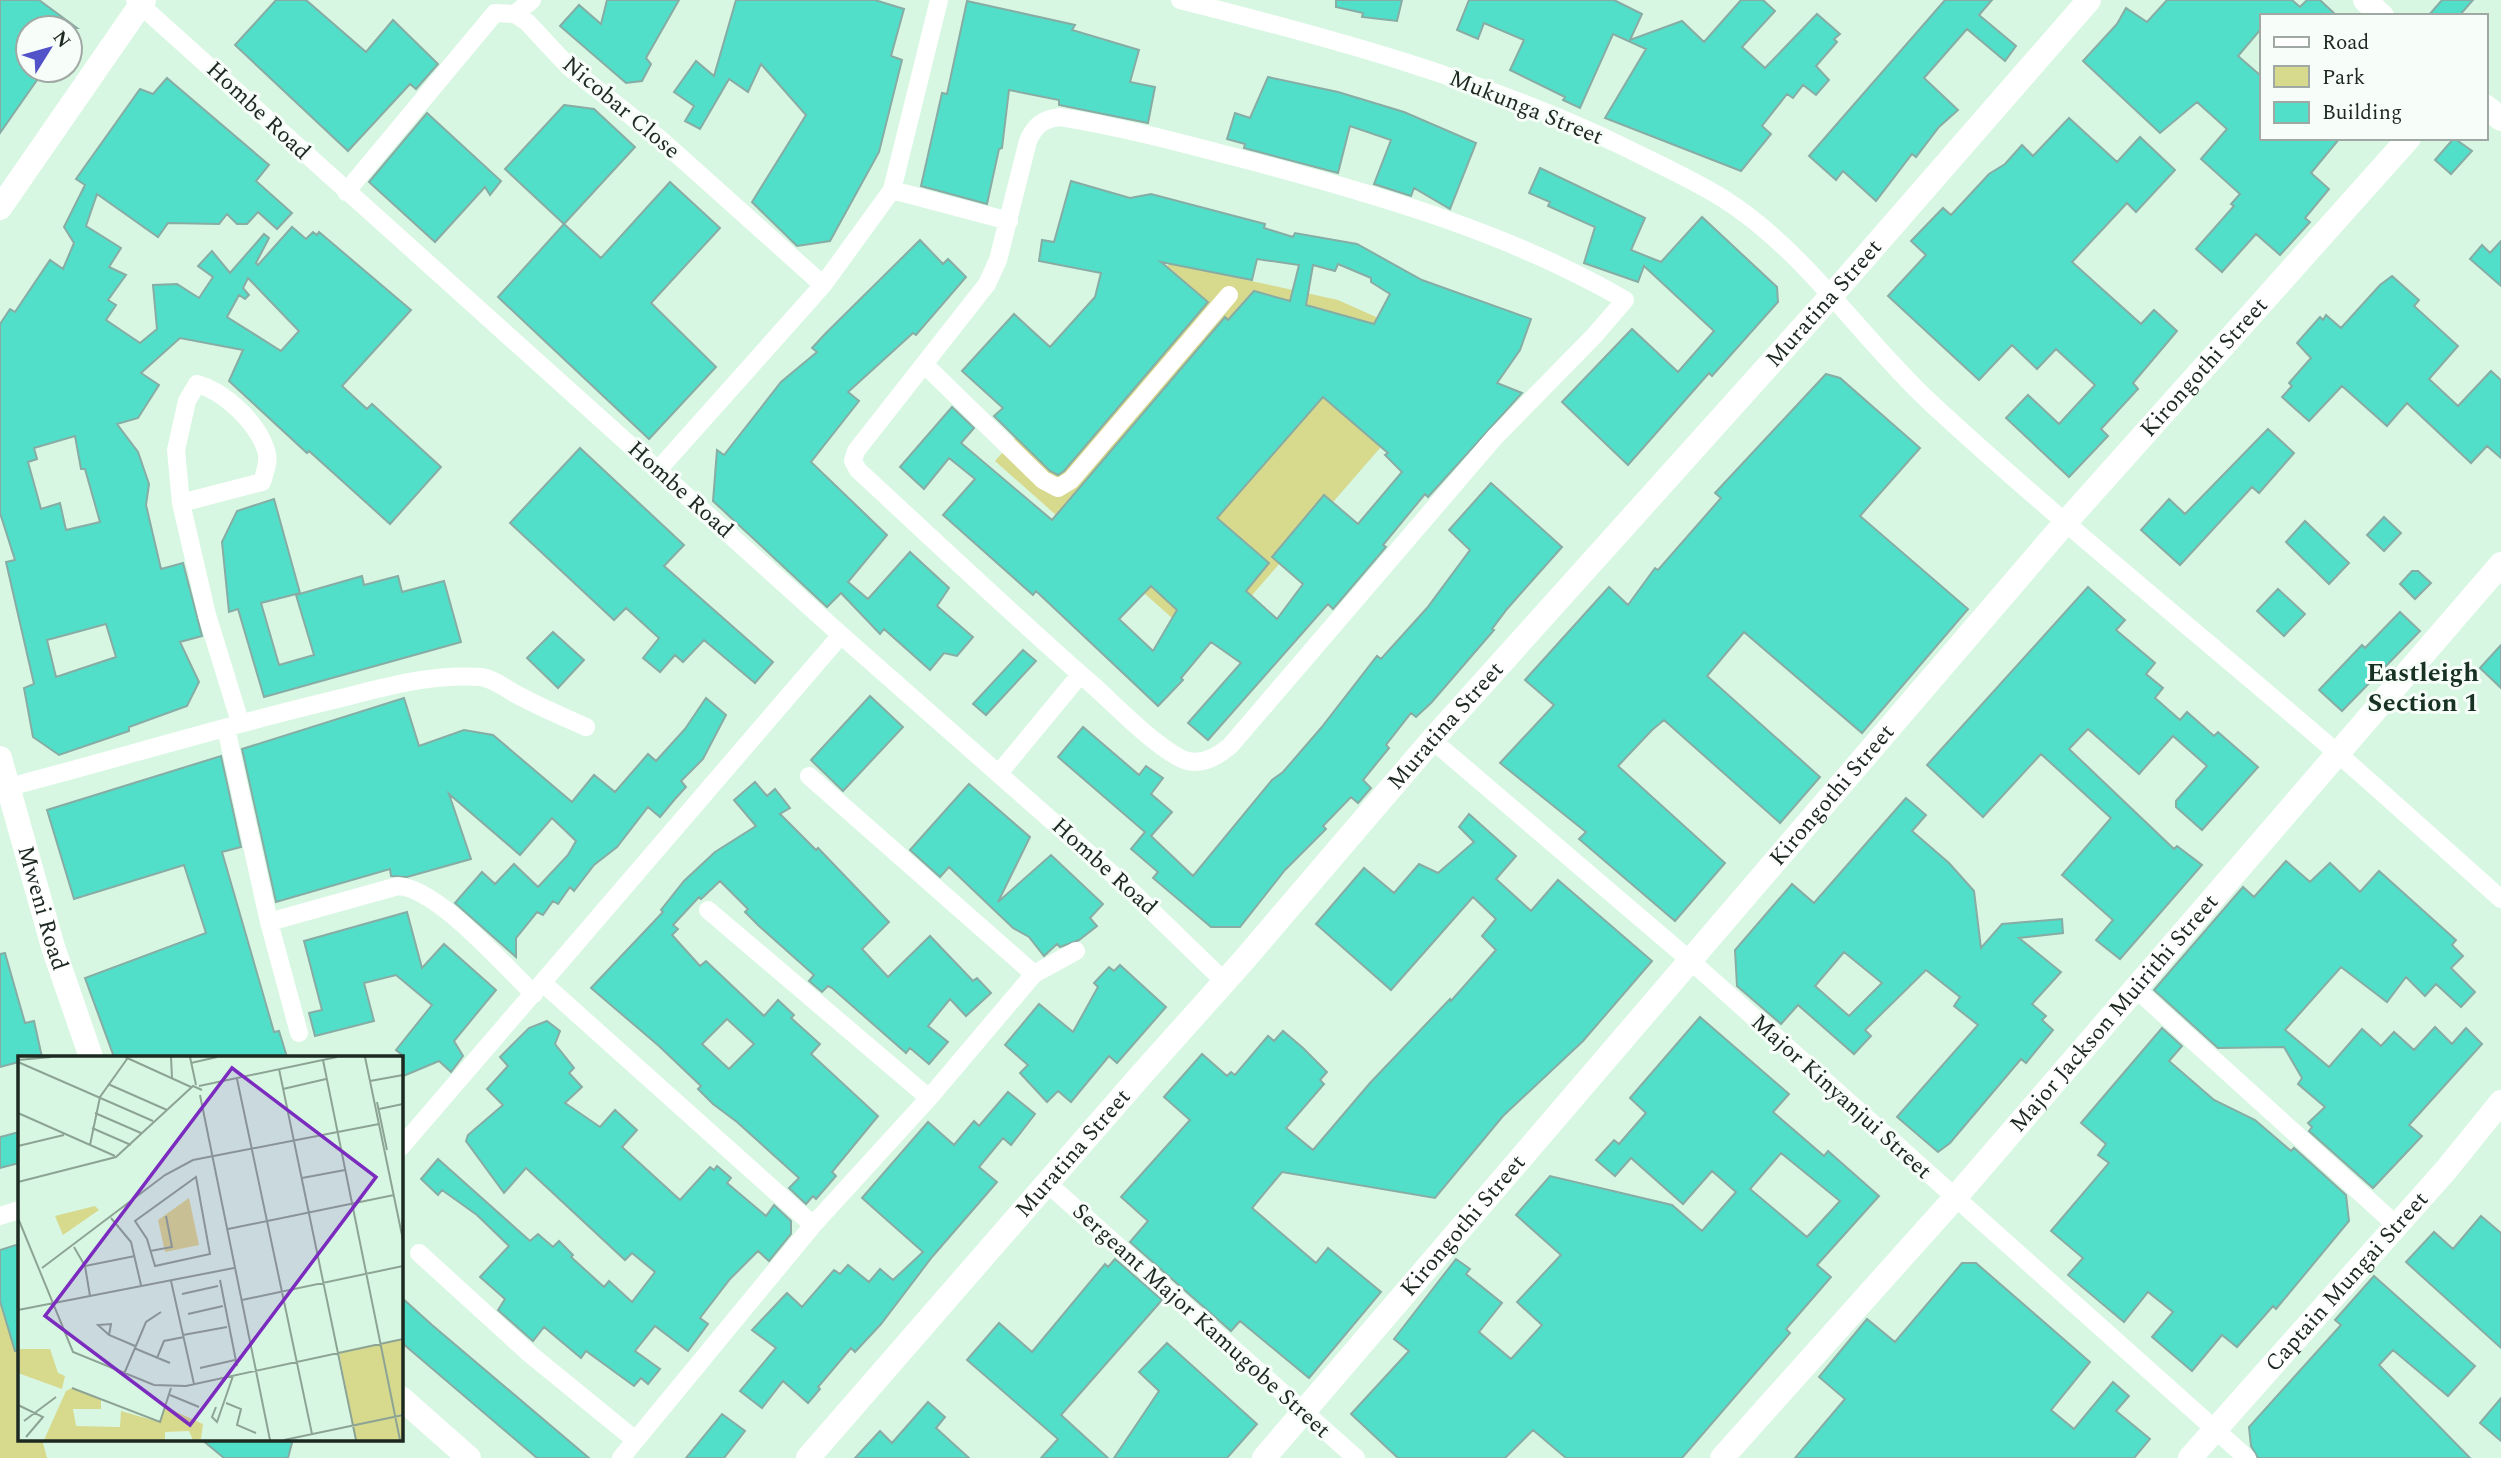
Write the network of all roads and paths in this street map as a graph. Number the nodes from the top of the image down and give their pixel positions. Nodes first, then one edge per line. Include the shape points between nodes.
1 (533, 0) edge
2 (939, 0) edge
3 (1180, 0) edge
4 (2089, 0) edge
5 (2365, 0) edge
6 (140, 2) edge
7 (515, 14) junction
8 (2380, 14) edge
9 (2487, 108) edge
10 (2501, 119) edge
11 (2407, 140) edge
12 (892, 190) junction
13 (346, 192) junction
14 (0, 208) edge
15 (1009, 222) junction
16 (823, 285) junction
17 (1229, 295) dead end
18 (1832, 295) junction
19 (925, 365) junction
20 (658, 470) junction
21 (181, 503) junction
22 (2065, 523) junction
23 (2501, 564) edge
24 (841, 635) junction
25 (1080, 674) junction
26 (233, 725) junction
27 (586, 727) dead end
28 (1432, 740) junction
29 (2337, 752) junction
30 (0, 758) edge
31 (999, 773) junction
32 (808, 776) dead end
33 (9, 787) junction
34 (2501, 900) edge
35 (708, 910) dead end
36 (269, 922) junction
37 (1076, 951) dead end
38 (1692, 962) junction
39 (1034, 974) junction
40 (1225, 982) junction
41 (2135, 988) junction
42 (539, 989) junction
43 (299, 1033) dead end
44 (90, 1056) edge
45 (929, 1098) junction
46 (2501, 1102) edge
47 (402, 1146) edge
48 (1047, 1183) junction
49 (1954, 1199) junction
50 (18, 1210) edge
51 (0, 1216) edge
52 (813, 1225) junction
53 (2396, 1225) junction
54 (419, 1253) dead end
55 (402, 1399) edge
56 (1304, 1414) junction
57 (2215, 1430) junction
58 (634, 1439) junction
59 (469, 1458) edge
60 (621, 1458) edge
61 (808, 1458) edge
62 (1264, 1458) edge
63 (1356, 1458) edge
64 (1723, 1458) edge
65 (2190, 1458) edge
66 (2247, 1458) edge

1 - 7 street
2 - 12 street
3 - 18 street, Mukunga Street via 1484,87 1591,131 1723,199 1774,236
4 - 18 street, Muratina Street
5 - 8 street
6 - 13 street, Hombe Road
6 - 14 street
7 - 13 street via 495,13
7 - 16 street, Nicobar Close via 569,67 660,139
9 - 10 street
11 - 22 street, Kirongothi Street
12 - 15 street
12 - 16 street
13 - 20 street, Hombe Road
15 - 19 street via 987,284
15 - 25 street via 1032,132 1047,118 1060,117 1144,133 1388,198 1552,260 1625,300 1495,437 1315,651 1220,754 1198,762 1184,760
16 - 20 street
17 - 19 street via 1072,480 1058,488 1043,480
18 - 22 street, Mukunga Street via 1897,370
18 - 28 street, Muratina Street
19 - 25 street via 856,451 853,461
20 - 24 street, Hombe Road
21 - 21 street via 262,482 267,465 267,451 249,422 210,387 197,384 187,401 176,450
21 - 26 street
22 - 29 street, Mukunga Street
22 - 38 street, Kirongothi Street
23 - 29 street, Major Jackson Muirithi Street
24 - 31 street, Hombe Road
24 - 42 street
25 - 31 street
26 - 27 street via 408,682 482,677
26 - 33 street
26 - 36 street
28 - 38 street, Major Kinyanjui Street
28 - 40 street, Muratina Street
29 - 34 street, Mukunga Street
29 - 41 street, Major Jackson Muirithi Street
30 - 33 street, Mweni Road
31 - 40 street, Hombe Road
32 - 39 street
33 - 44 street, Mweni Road via 53,947
35 - 45 street
36 - 42 street via 398,886 411,887 442,906
36 - 43 street
37 - 39 street
38 - 49 street, Major Kinyanjui Street
38 - 56 street, Kirongothi Street
39 - 45 street
40 - 48 street, Muratina Street
41 - 49 street, Major Jackson Muirithi Street
41 - 53 street
42 - 47 street
42 - 52 street
45 - 52 street
46 - 53 street, Captain Mungai Street
48 - 56 street, Sergeant Major Kamugobe Street
48 - 61 street, Muratina Street
49 - 57 street, Major Kinyanjui Street
49 - 64 street, Major Jackson Muirithi Street
50 - 51 street
52 - 58 street via 720,1342
53 - 57 street, Captain Mungai Street
54 - 58 street
55 - 59 street
56 - 62 street, Kirongothi Street
56 - 63 street, Sergeant Major Kamugobe Street
57 - 65 street, Captain Mungai Street
57 - 66 street, Major Kinyanjui Street
58 - 60 street

